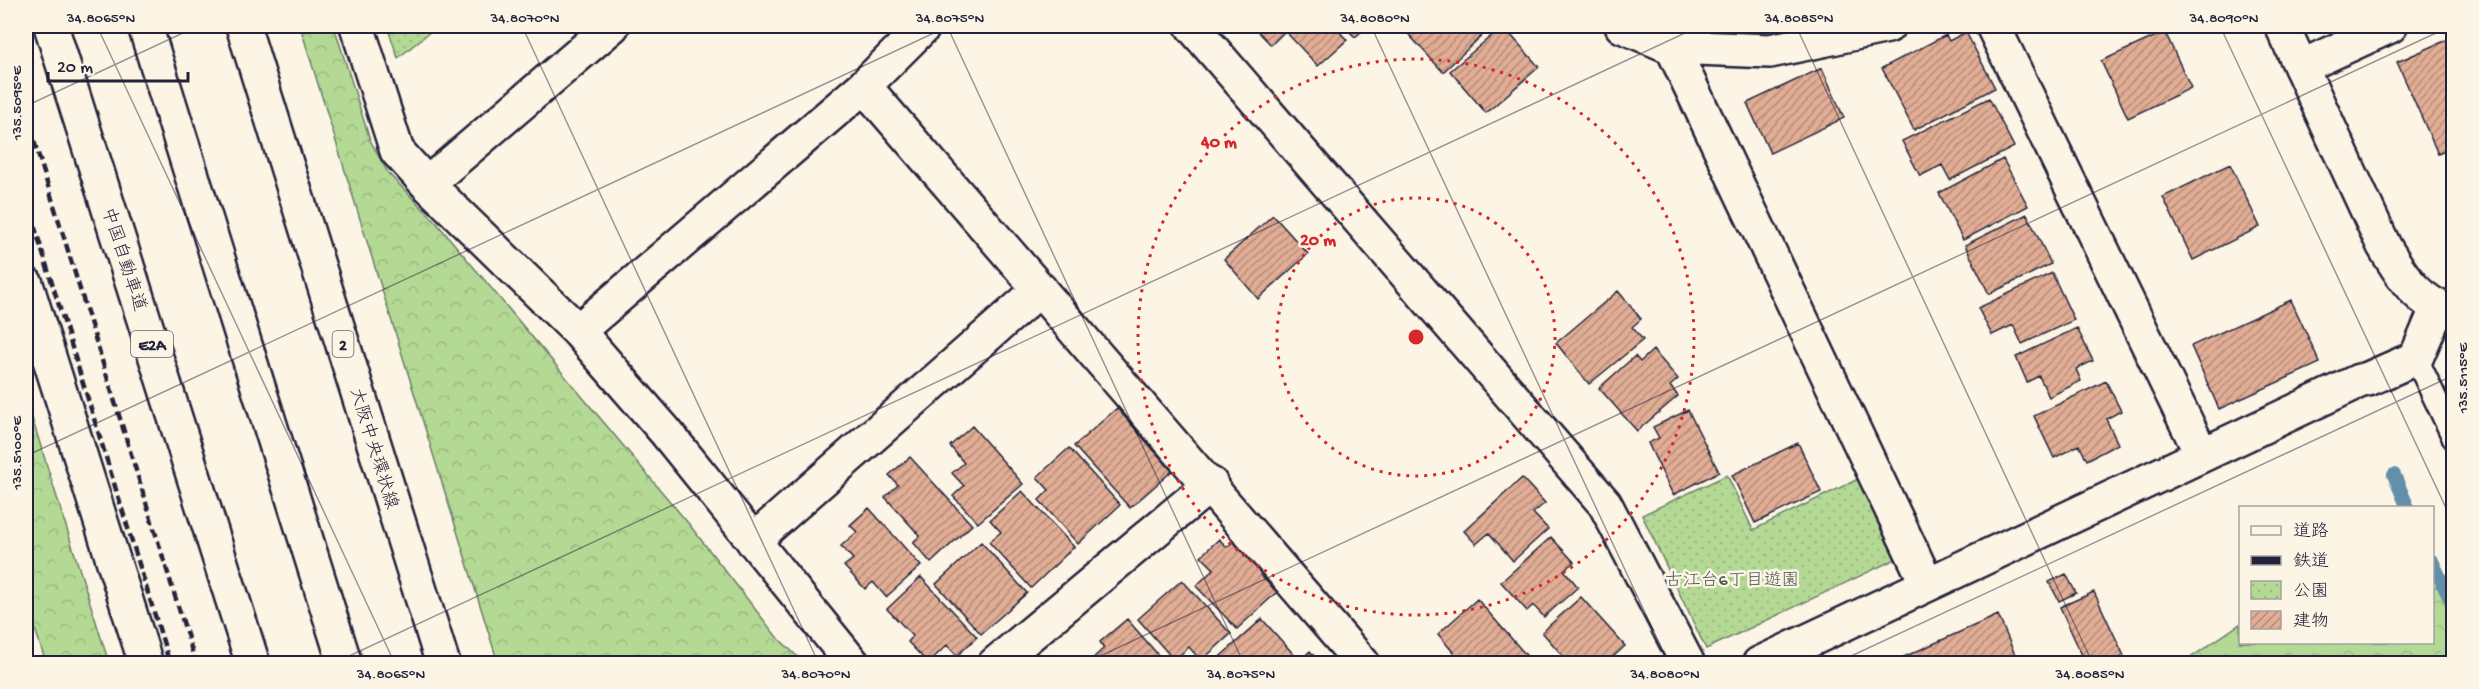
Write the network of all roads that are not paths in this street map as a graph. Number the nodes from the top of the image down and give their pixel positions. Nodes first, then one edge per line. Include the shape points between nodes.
1 (51, 26) edge
2 (144, 26) edge
3 (243, 26) edge
4 (357, 26) edge
5 (612, 26) edge
6 (921, 26) edge
7 (1192, 26) edge
8 (1622, 26) edge
9 (1888, 26) edge
10 (1993, 26) edge
11 (2282, 26) edge
12 (2390, 26) edge
13 (1672, 47) junction
14 (2301, 67) junction
15 (864, 86) junction
16 (427, 184) junction
17 (26, 284) edge
18 (1040, 289) junction
19 (2445, 310) edge
20 (578, 330) junction
21 (2416, 358) junction
22 (2454, 438) edge
23 (2202, 455) junction
24 (1211, 484) junction
25 (753, 541) junction
26 (1927, 584) junction
27 (146, 663) edge
28 (253, 663) edge
29 (345, 663) edge
30 (443, 663) edge
31 (852, 663) edge
32 (995, 663) edge
33 (1363, 663) edge
34 (1688, 663) edge
35 (1759, 663) edge

1 - 28 main road, 中国自動車道 / E2A
2 - 29 main road
3 - 30 main road, 大阪中央環状線 / 2
4 - 16 main road via 397,151
5 - 16 main road
6 - 15 main road
7 - 34 main road via 1605,504
8 - 13 main road
9 - 13 main road via 1770,51
10 - 23 main road
11 - 14 main road
12 - 14 main road
13 - 26 main road
14 - 19 main road via 2400,273 2418,295
15 - 18 main road
15 - 20 main road
16 - 20 main road
17 - 27 main road
18 - 24 main road
18 - 25 main road
19 - 21 main road
20 - 25 main road via 665,430
21 - 22 lane
21 - 23 main road
23 - 26 main road
24 - 32 main road
24 - 33 main road
25 - 31 main road
26 - 35 main road

